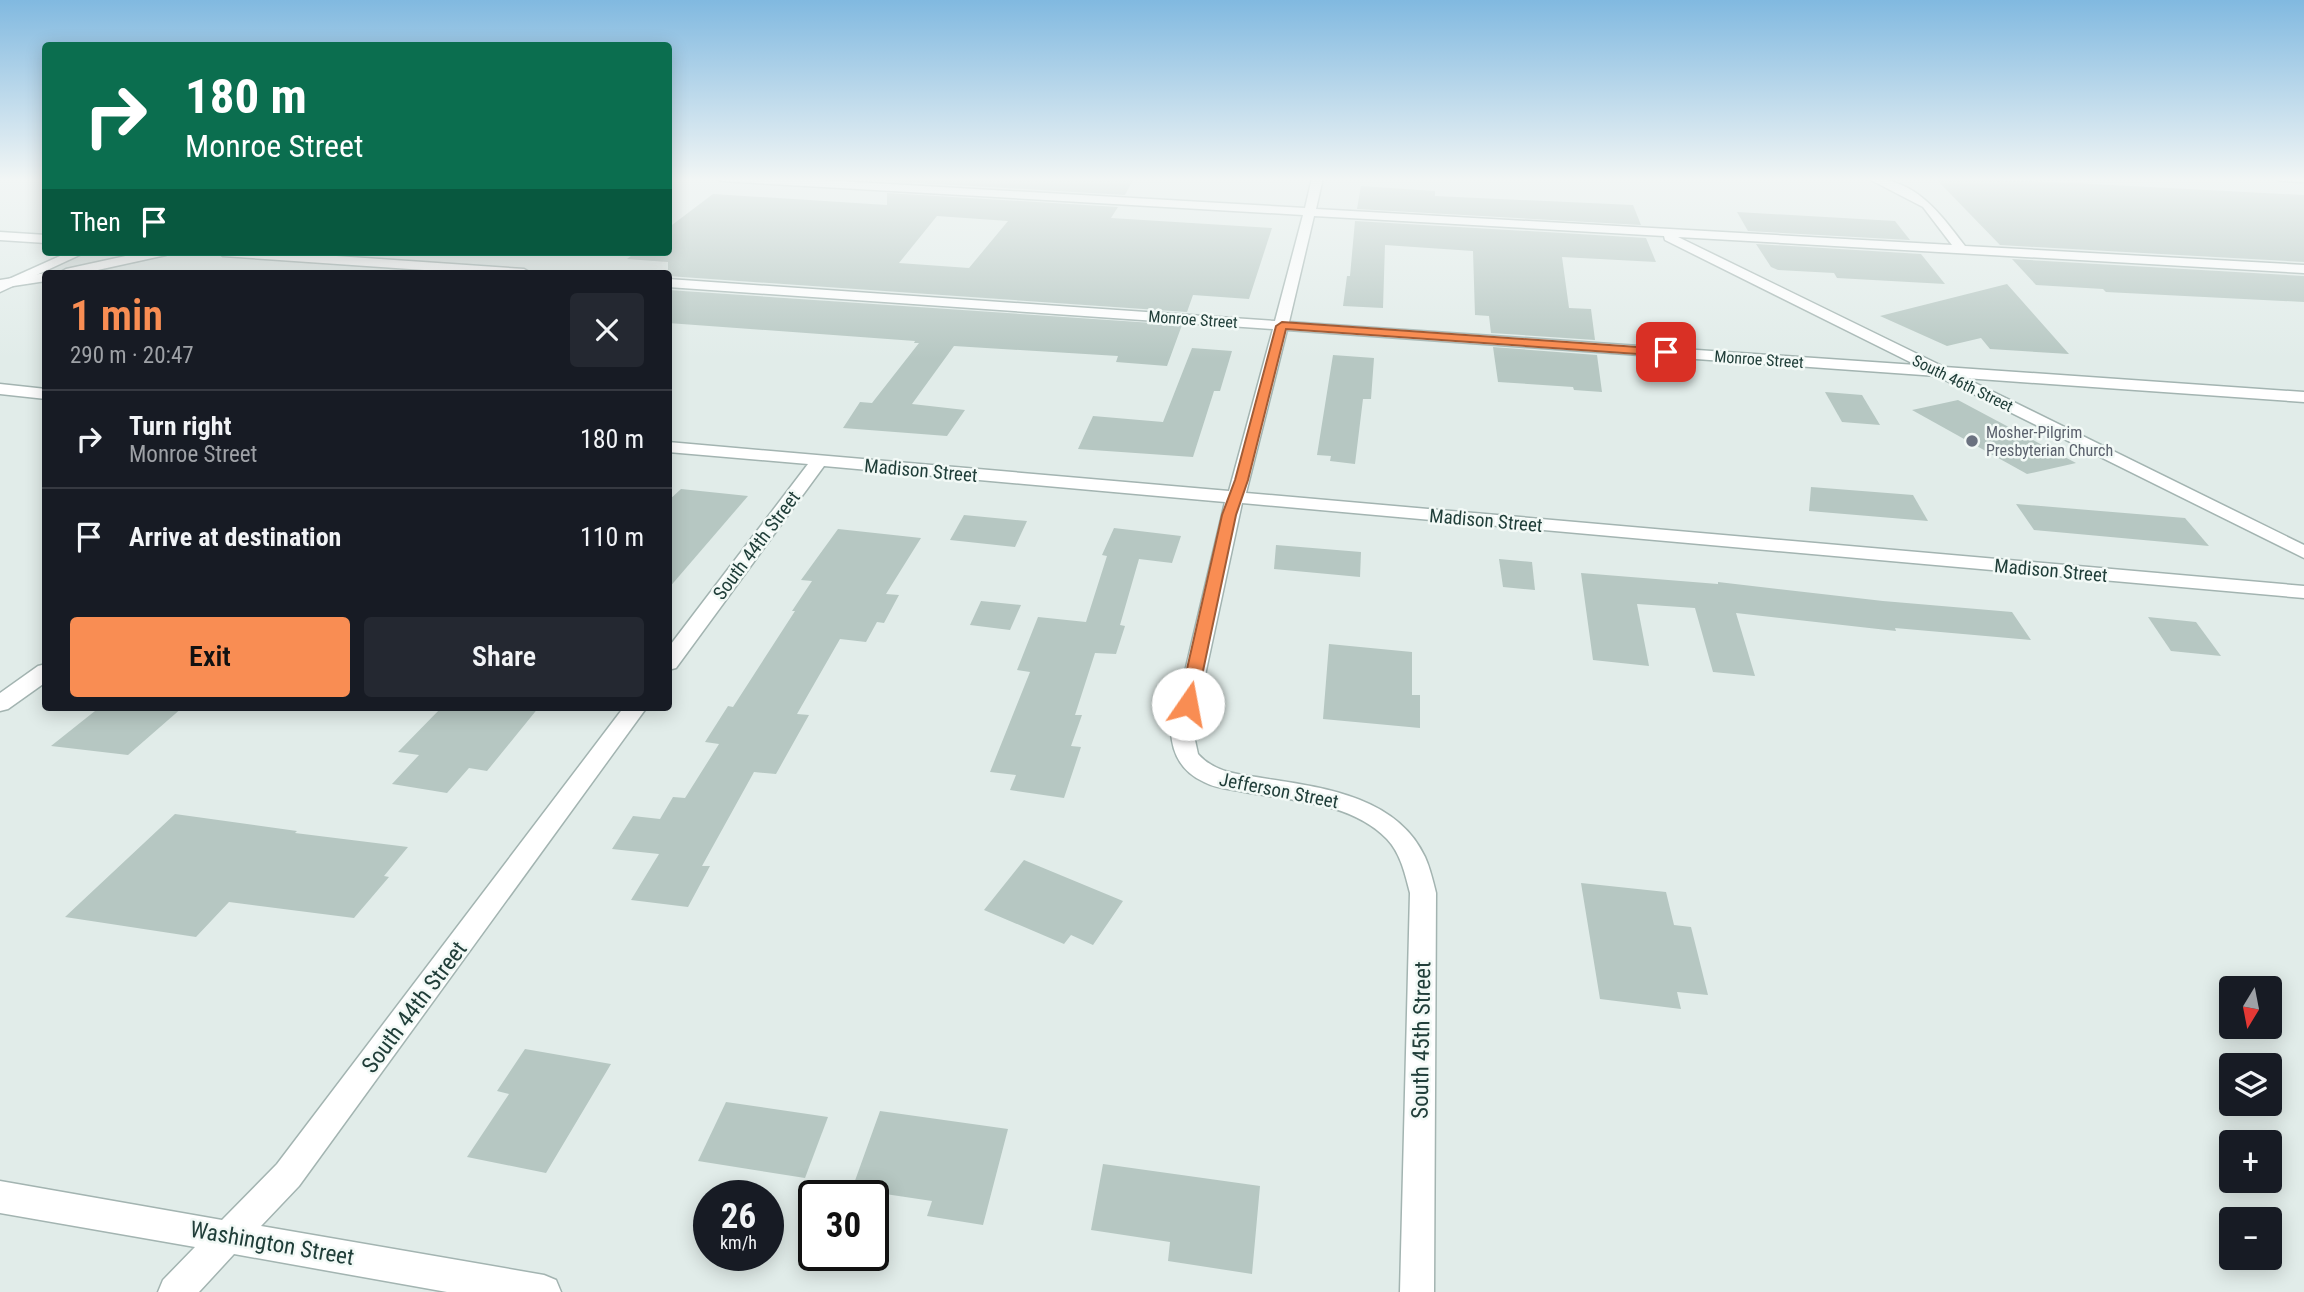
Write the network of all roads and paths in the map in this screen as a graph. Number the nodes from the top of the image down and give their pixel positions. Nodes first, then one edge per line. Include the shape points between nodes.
1 (1303, 238) edge
2 (1671, 238) edge
3 (1754, 238) edge
4 (1953, 238) edge
5 (1962, 250) junction
6 (71, 256) edge
7 (144, 256) edge
8 (280, 256) edge
9 (80, 270) edge
10 (481, 270) edge
11 (2304, 270) edge
12 (42, 278) edge
13 (672, 283) edge
14 (4, 285) edge
15 (1282, 326) junction
16 (1940, 372) junction
17 (0, 389) edge
18 (42, 394) edge
19 (2304, 397) edge
20 (672, 447) edge
21 (818, 461) junction
22 (1235, 498) junction
23 (2304, 552) edge
24 (2304, 593) edge
25 (672, 658) edge
26 (42, 674) edge
27 (0, 704) edge
28 (633, 711) edge
29 (1367, 811) joint
30 (0, 1197) edge
31 (230, 1235) junction
32 (175, 1292) edge
33 (544, 1292) edge
34 (1417, 1292) edge

1 - 15 street
2 - 16 street, South 46th Street
3 - 5 street
4 - 5 street
5 - 11 street
6 - 14 street
7 - 9 street
8 - 10 street
12 - 14 street
13 - 15 street, Monroe Street
15 - 16 street, Monroe Street
15 - 22 street
16 - 19 street, Monroe Street
16 - 23 street, South 46th Street
17 - 18 street
20 - 21 street, Madison Street
21 - 22 street, Madison Street
21 - 25 street, South 44th Street
22 - 24 street, Madison Street
22 - 29 street, Jefferson Street via 1182,731 1182,748 1194,765 1215,778 1339,800
26 - 27 street
28 - 31 street, South 44th Street via 288,1175
29 - 34 street, South 45th Street via 1408,845 1423,893
30 - 31 street, Washington Street
31 - 32 street, South 44th Street
31 - 33 street, Washington Street

